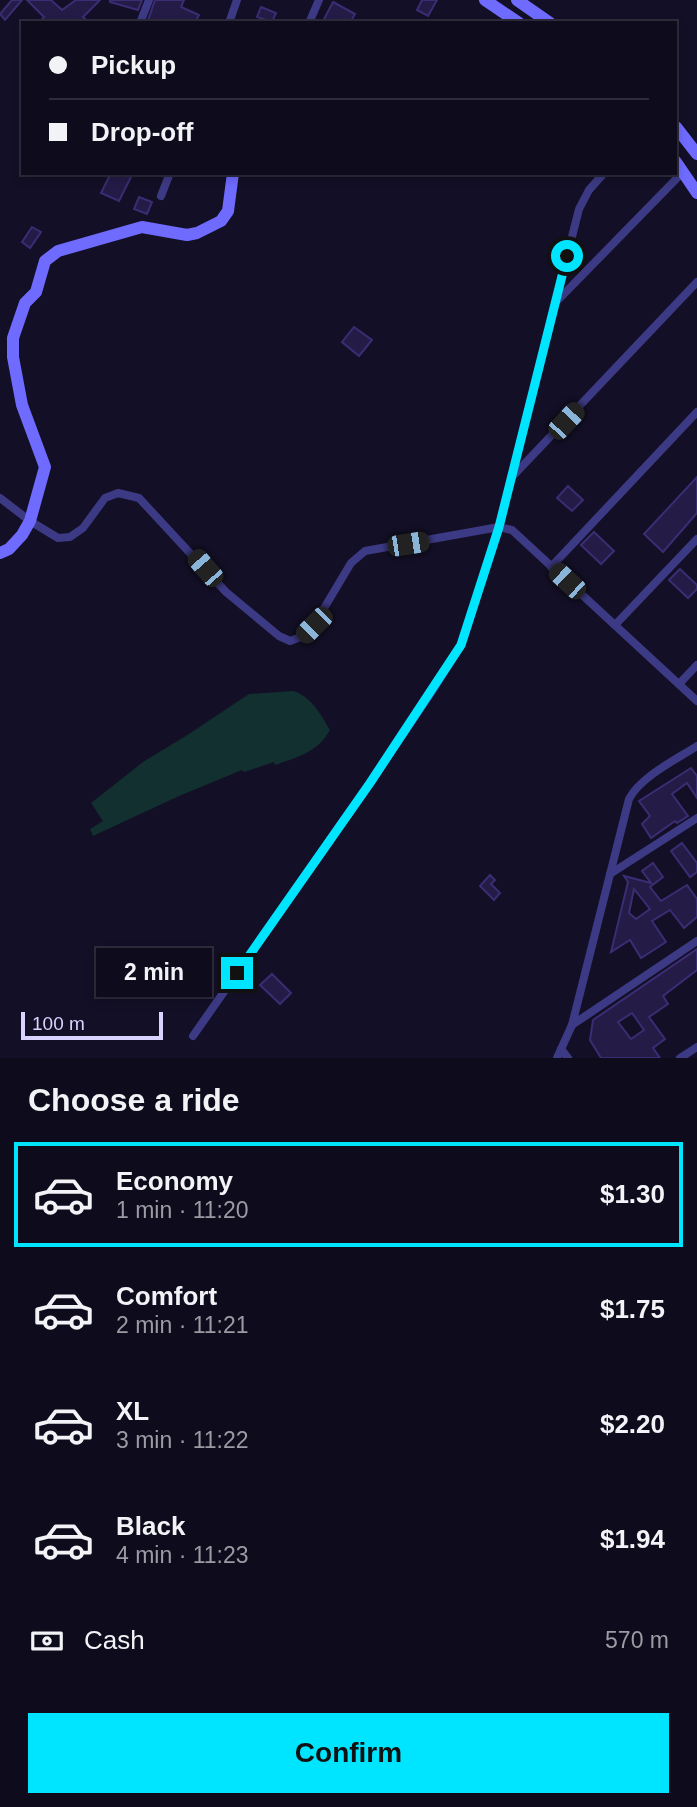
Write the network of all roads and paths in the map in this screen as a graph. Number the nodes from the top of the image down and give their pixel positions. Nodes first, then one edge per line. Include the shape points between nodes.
1 (149, 0) edge
2 (237, 0) edge
3 (319, 0) edge
4 (485, 0) edge
5 (517, 0) edge
6 (141, 21) edge
7 (230, 21) edge
8 (310, 21) edge
9 (516, 21) edge
10 (547, 21) edge
11 (677, 128) edge
12 (697, 154) edge
13 (679, 167) edge
14 (169, 175) edge
15 (233, 175) edge
16 (602, 175) edge
17 (672, 175) edge
18 (697, 192) edge
19 (161, 196) dead end
20 (697, 282) edge
21 (555, 303) junction
22 (697, 412) edge
23 (509, 480) junction
24 (0, 498) edge
25 (30, 521) junction
26 (499, 527) junction
27 (697, 539) edge
28 (0, 553) edge
29 (551, 567) junction
30 (615, 625) junction
31 (697, 665) edge
32 (679, 684) junction
33 (697, 701) edge
34 (697, 746) edge
35 (697, 818) edge
36 (610, 874) junction
37 (697, 940) edge
38 (572, 1026) junction
39 (193, 1036) dead end
40 (697, 1047) edge
41 (561, 1049) junction
42 (557, 1058) edge
43 (568, 1058) edge
44 (680, 1058) edge

1 - 6 street
2 - 7 street
3 - 8 street
4 - 9 street
5 - 10 street
11 - 12 street
13 - 18 street
14 - 19 street
15 - 25 street via 228,211 221,221 197,233 142,227 58,251 45,261 36,292 25,303 13,338 22,405 44,467
16 - 21 street via 579,209
17 - 21 street
20 - 23 street
21 - 23 street
22 - 29 street
23 - 26 street
24 - 25 street
25 - 26 street via 58,538 70,537 105,499 118,493 139,498 226,592 289,641 301,638 314,625 351,563 365,551
25 - 28 street via 9,549
26 - 29 street via 512,530
26 - 39 street via 461,645
27 - 30 street
29 - 30 street
30 - 32 street
31 - 32 street
32 - 33 street
34 - 36 street via 633,791
35 - 36 street
36 - 38 street
37 - 38 street
38 - 41 street
40 - 44 street
41 - 42 street
41 - 43 street

